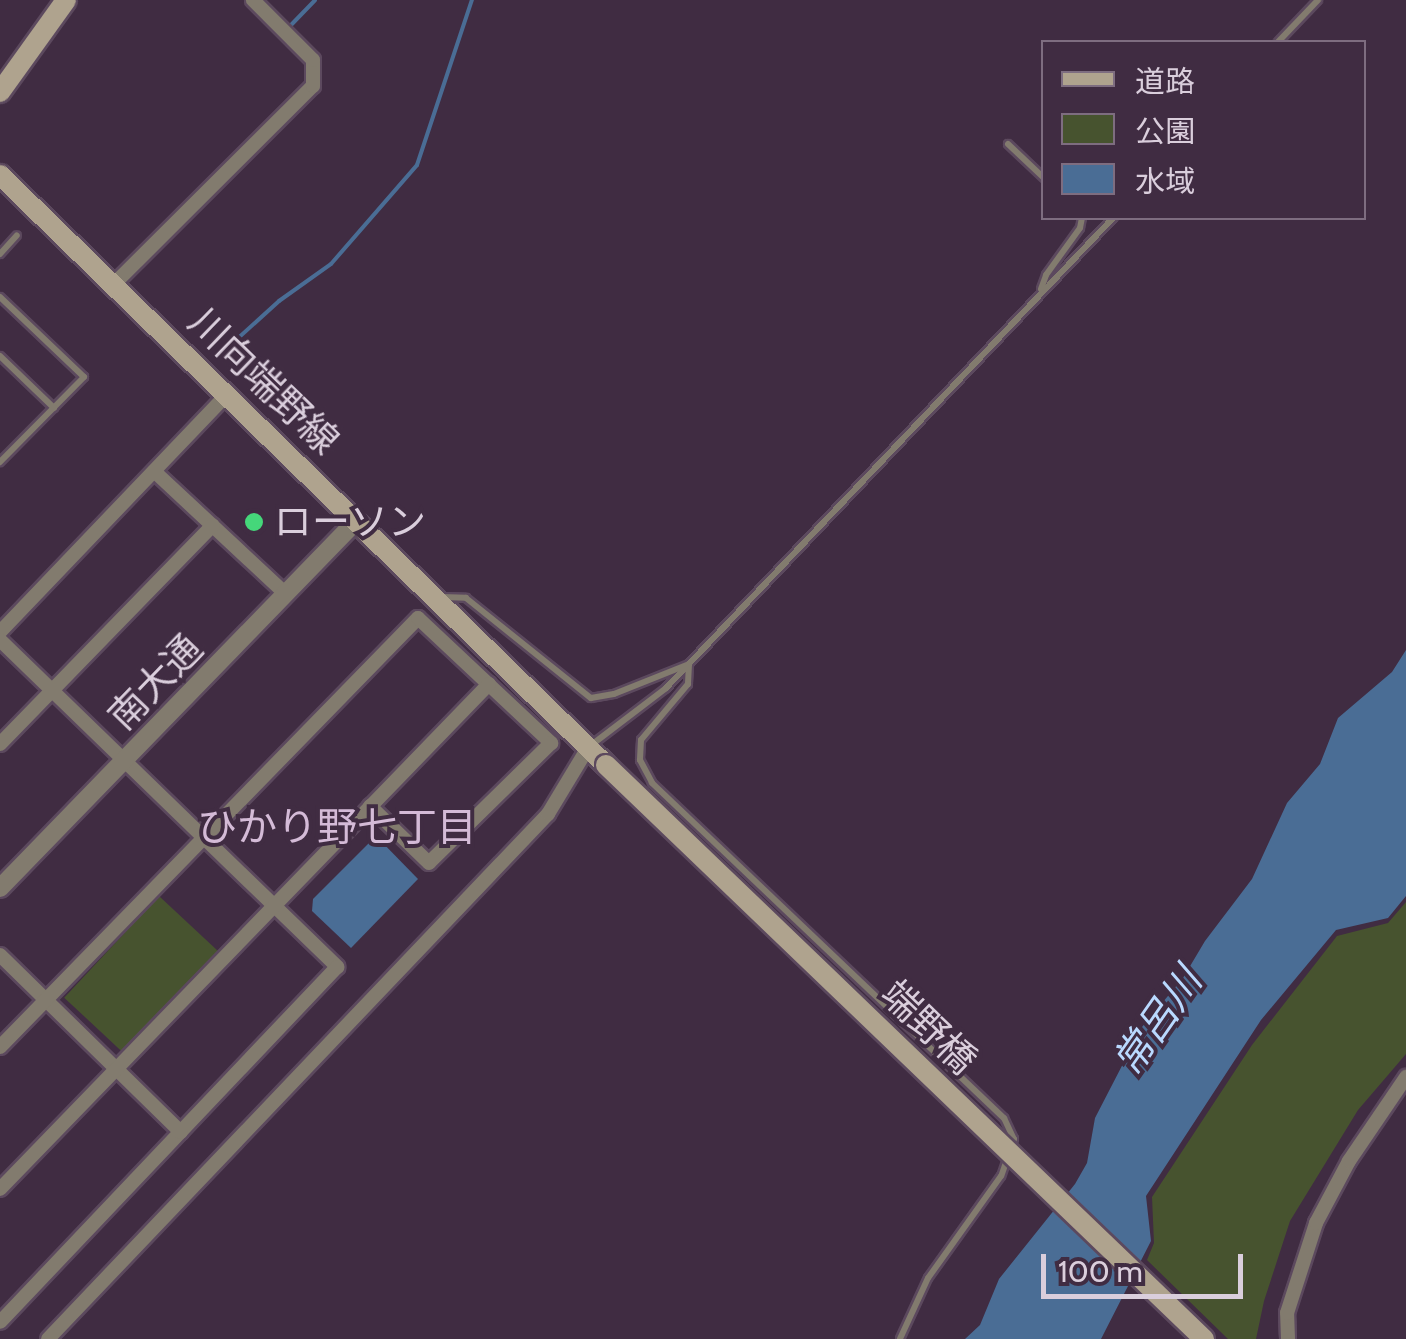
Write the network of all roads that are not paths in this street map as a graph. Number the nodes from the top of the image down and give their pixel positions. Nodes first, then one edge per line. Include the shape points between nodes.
1 (66, 0) edge
2 (253, 0) edge
3 (1319, 0) edge
4 (1280, 40) edge
5 (0, 92) edge
6 (1008, 144) dead end
7 (0, 174) edge
8 (1041, 175) edge
9 (1082, 220) edge
10 (1111, 220) edge
11 (18, 235) dead end
12 (0, 254) edge
13 (114, 284) junction
14 (1039, 295) junction
15 (0, 298) edge
16 (0, 356) edge
17 (228, 394) junction
18 (54, 408) junction
19 (0, 462) edge
20 (155, 472) junction
21 (356, 521) junction
22 (212, 525) junction
23 (286, 594) junction
24 (435, 597) junction
25 (0, 632) edge
26 (0, 640) edge
27 (689, 664) junction
28 (488, 684) junction
29 (52, 690) junction
30 (0, 744) edge
31 (589, 746) junction
32 (124, 760) junction
33 (606, 765) joint
34 (370, 806) junction
35 (205, 838) junction
36 (0, 888) edge
37 (274, 906) junction
38 (0, 954) edge
39 (48, 998) junction
40 (0, 1048) edge
41 (118, 1068) junction
42 (1406, 1077) edge
43 (181, 1132) junction
44 (0, 1189) edge
45 (0, 1322) edge
46 (48, 1339) edge
47 (900, 1339) edge
48 (1204, 1339) edge
49 (1288, 1339) edge

1 - 5 main road
2 - 13 street via 313,60 313,86
3 - 4 lane
6 - 8 lane
7 - 13 main road, 川向端野線
9 - 14 lane
10 - 14 lane
11 - 12 lane
13 - 17 main road, 川向端野線
14 - 27 lane
15 - 18 lane via 84,377
16 - 18 lane
17 - 20 street
17 - 21 main road, 川向端野線
18 - 19 lane
20 - 22 street
20 - 25 street
21 - 23 street, 南大通
21 - 24 main road, 川向端野線
22 - 23 street
22 - 29 street
23 - 32 street, 南大通
24 - 27 lane via 466,598 591,698
24 - 31 main road, 川向端野線
26 - 29 street
27 - 31 lane
27 - 47 lane via 688,684 641,740 640,760 652,783 1004,1118 1014,1139 1001,1176 928,1278
28 - 34 street
28 - 34 street via 551,743 430,863
28 - 35 street via 418,618
29 - 30 street
29 - 32 street
31 - 33 main road, 川向端野線
31 - 46 street via 548,814
32 - 35 street
32 - 36 street, 南大通
33 - 48 main road, 端野橋, bridge
34 - 37 street
35 - 37 street
35 - 39 street
37 - 41 street
37 - 43 street via 337,968
38 - 39 street
39 - 40 street
39 - 41 street
41 - 43 street
41 - 44 street
42 - 49 street via 1348,1160 1316,1222 1288,1313
43 - 45 street

